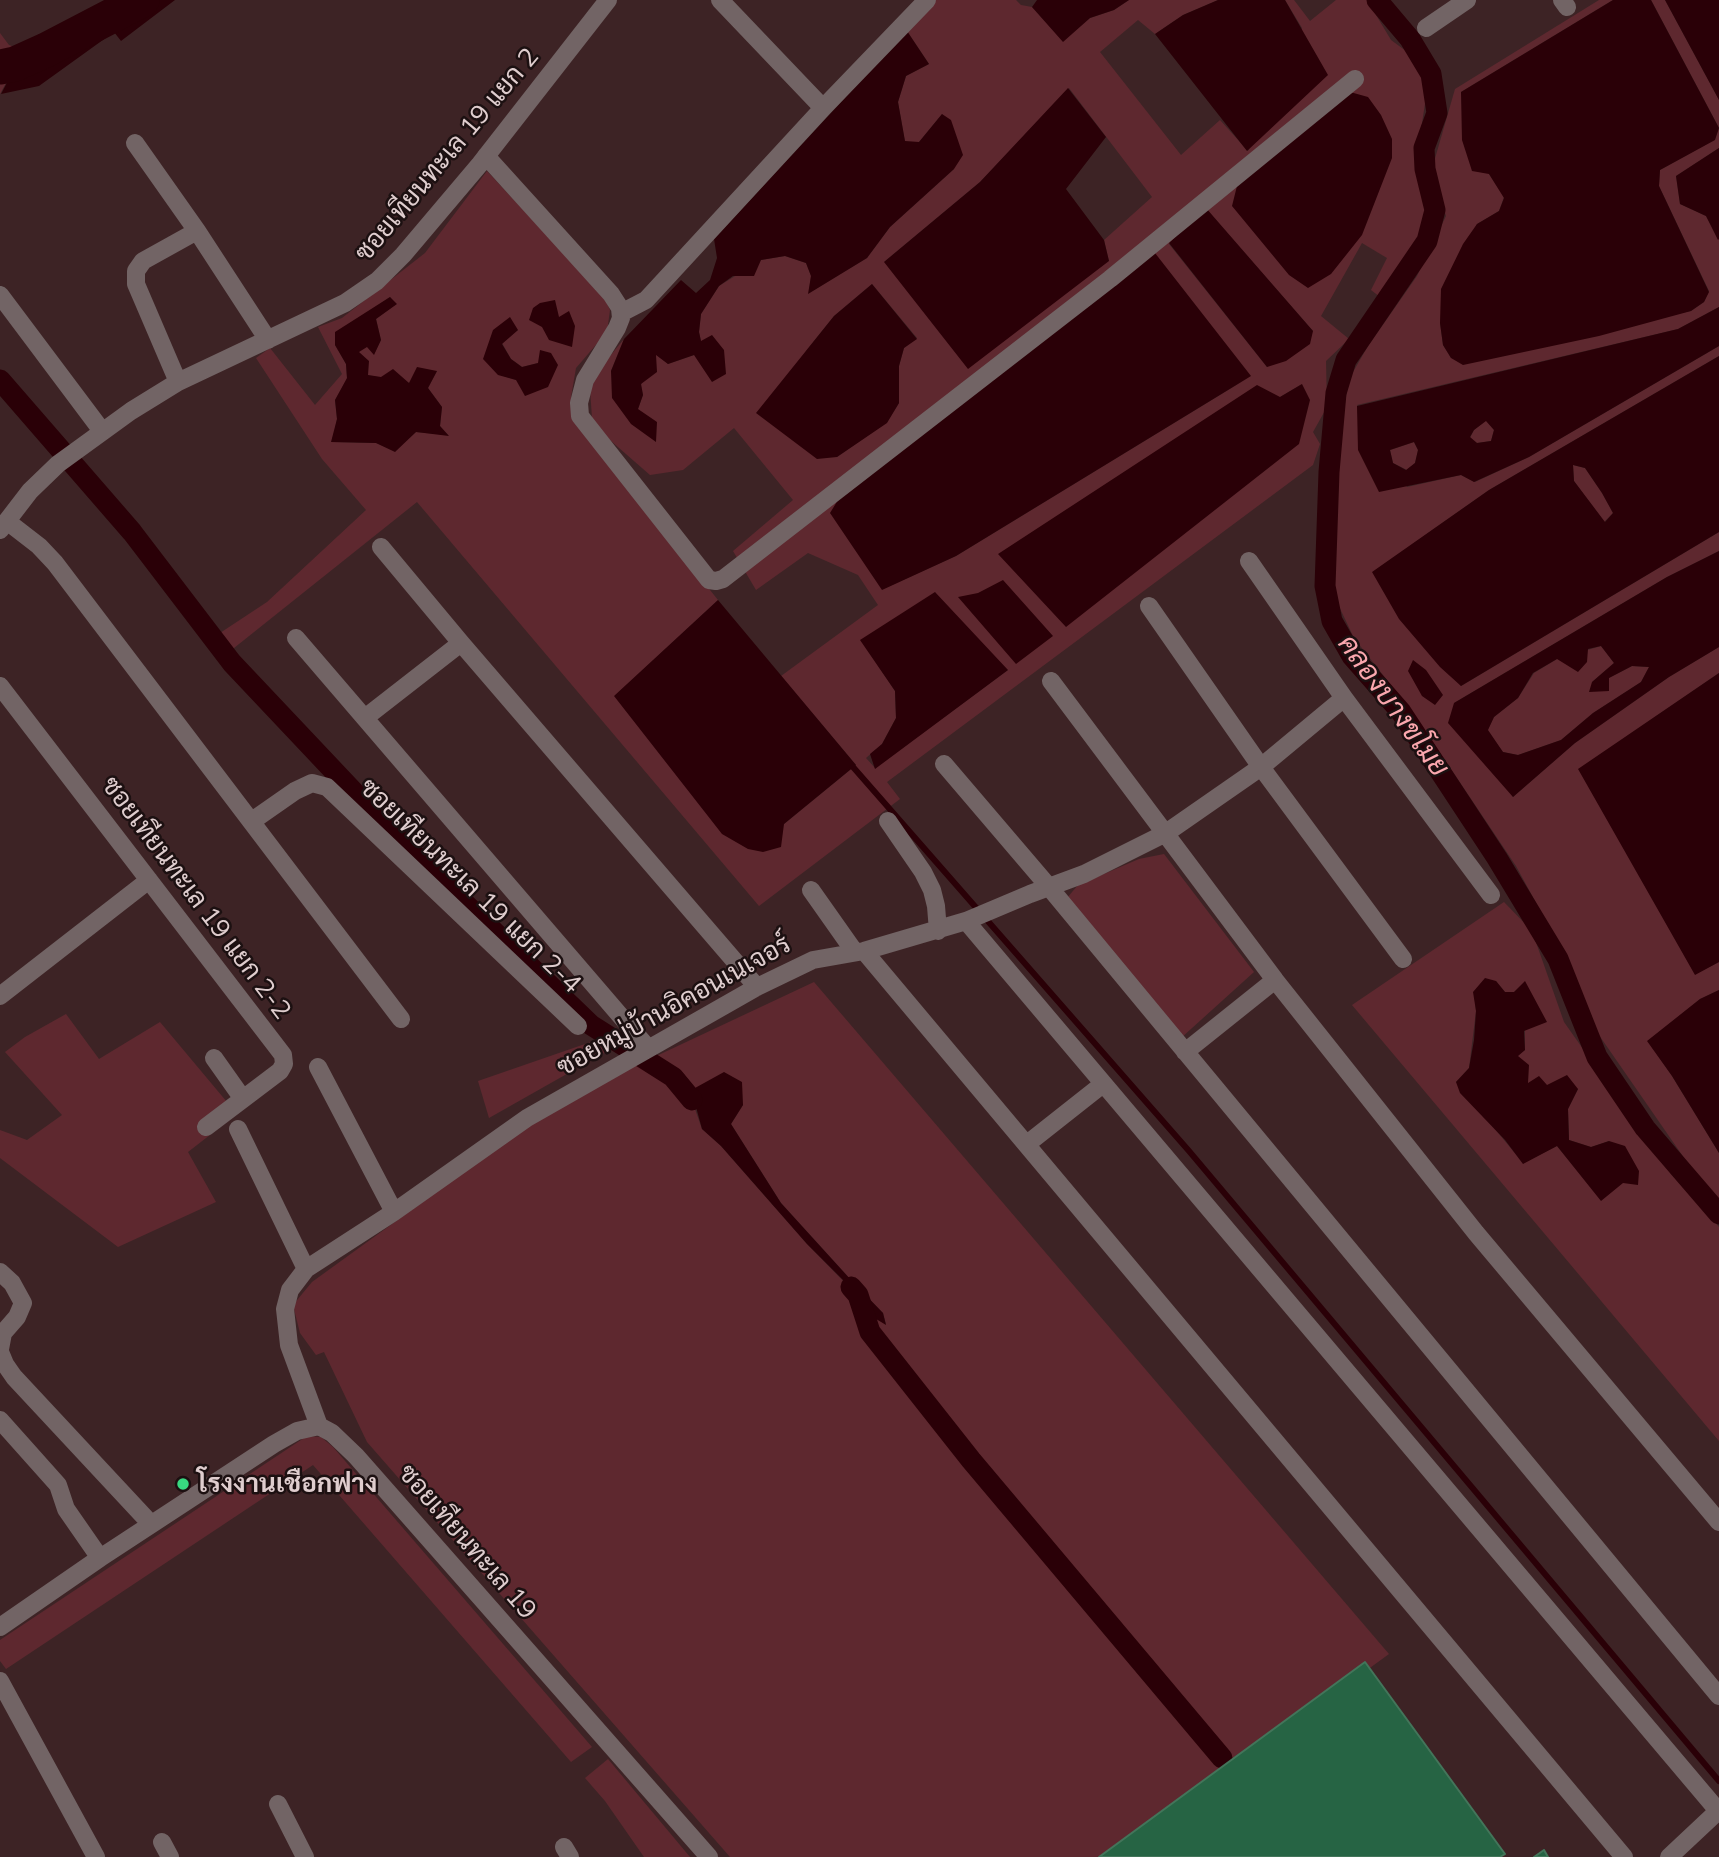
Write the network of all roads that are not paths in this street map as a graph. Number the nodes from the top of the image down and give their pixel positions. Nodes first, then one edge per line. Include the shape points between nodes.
1 (608, 0) edge
2 (720, 0) edge
3 (927, 0) edge
4 (1468, 0) edge
5 (1426, 28) dead end
6 (1355, 79) dead end
7 (823, 108) junction
8 (135, 143) dead end
9 (486, 156) junction
10 (197, 231) junction
11 (0, 295) edge
12 (621, 313) junction
13 (268, 340) junction
14 (178, 382) junction
15 (102, 431) junction
16 (4, 526) edge
17 (381, 547) dead end
18 (1249, 561) dead end
19 (1149, 606) dead end
20 (296, 638) dead end
21 (461, 643) junction
22 (1051, 681) dead end
23 (0, 686) edge
24 (1344, 698) junction
25 (366, 717) junction
26 (944, 764) dead end
27 (1261, 767) junction
28 (252, 821) junction
29 (888, 821) dead end
30 (1166, 833) junction
31 (149, 880) junction
32 (1049, 887) junction
33 (811, 890) dead end
34 (1490, 895) dead end
35 (978, 916) junction
36 (938, 931) junction
37 (859, 951) junction
38 (1403, 959) dead end
39 (1275, 980) junction
40 (757, 987) junction
41 (0, 996) edge
42 (401, 1019) dead end
43 (578, 1027) dead end
44 (648, 1048) junction
45 (1185, 1052) junction
46 (214, 1058) dead end
47 (318, 1067) dead end
48 (1103, 1084) junction
49 (243, 1099) junction
50 (206, 1127) dead end
51 (238, 1129) dead end
52 (1027, 1143) junction
53 (394, 1212) junction
54 (306, 1269) junction
55 (0, 1272) edge
56 (0, 1351) edge
57 (0, 1420) edge
58 (319, 1426) junction
59 (1719, 1522) edge
60 (151, 1524) junction
61 (100, 1558) junction
62 (0, 1627) edge
63 (0, 1681) edge
64 (1719, 1696) edge
65 (278, 1804) dead end
66 (1719, 1812) edge
67 (96, 1857) edge
68 (305, 1857) edge
69 (709, 1857) edge
70 (1624, 1857) edge
71 (1670, 1857) edge

1 - 9 street, ซอยเทียนทะเล 19 แยก 2
2 - 7 street
3 - 7 street
4 - 5 street
6 - 12 street via 1110,278 723,579 709,580 580,416 585,380 617,328
7 - 12 street via 646,300
8 - 10 street
9 - 12 street via 611,294
9 - 13 street, ซอยเทียนทะเล 19 แยก 2 via 377,281 345,303
10 - 13 street
10 - 14 street via 143,261 136,271 136,284
11 - 15 street
13 - 14 street, ซอยเทียนทะเล 19 แยก 2
14 - 15 street, ซอยเทียนทะเล 19 แยก 2
15 - 16 street, ซอยเทียนทะเล 19 แยก 2 via 30,491
16 - 28 street via 39,545 55,563
17 - 21 street
18 - 24 street
19 - 27 street
20 - 25 street
21 - 25 street
21 - 40 street
22 - 30 street
23 - 31 street, ซอยเทียนทะเล 19 แยก 2-2
24 - 27 street, ซอยหมู่บ้านอิคอนเนเจอร์
24 - 34 street
25 - 44 street
26 - 32 street
27 - 30 street, ซอยหมู่บ้านอิคอนเนเจอร์
27 - 38 street
28 - 42 street
28 - 43 street, ซอยเทียนทะเล 19 แยก 2-4 via 295,790 312,783 327,787
29 - 36 street via 932,890
30 - 32 street, ซอยหมู่บ้านอิคอนเนเจอร์
30 - 39 street
31 - 41 street
31 - 49 street, ซอยเทียนทะเล 19 แยก 2-2 via 283,1055 280,1071
32 - 35 street, ซอยหมู่บ้านอิคอนเนเจอร์
32 - 45 street
33 - 37 street
35 - 36 street, ซอยหมู่บ้านอิคอนเนเจอร์
35 - 48 street
36 - 37 street, ซอยหมู่บ้านอิคอนเนเจอร์
37 - 40 street, ซอยหมู่บ้านอิคอนเนเจอร์ via 813,960
37 - 52 street
39 - 45 street
39 - 59 street via 1476,1233
40 - 44 street, ซอยหมู่บ้านอิคอนเนเจอร์
44 - 53 street, ซอยหมู่บ้านอิคอนเนเจอร์ via 527,1118
45 - 64 street
46 - 49 street
47 - 53 street
48 - 52 street
48 - 66 street
49 - 50 street, ซอยเทียนทะเล 19 แยก 2-2
51 - 54 street
52 - 70 street
53 - 54 street, ซอยหมู่บ้านอิคอนเนเจอร์
54 - 58 street, ซอยหมู่บ้านอิคอนเนเจอร์ via 290,1290 285,1309 289,1345
55 - 56 street via 23,1303 3,1333
56 - 60 street via 14,1377
57 - 61 street via 58,1485 66,1509
58 - 60 street via 297,1431 274,1444
58 - 69 street, ซอยเทียนทะเล 19 via 356,1456
60 - 61 street
61 - 62 street
63 - 67 street
65 - 68 street
66 - 71 street

